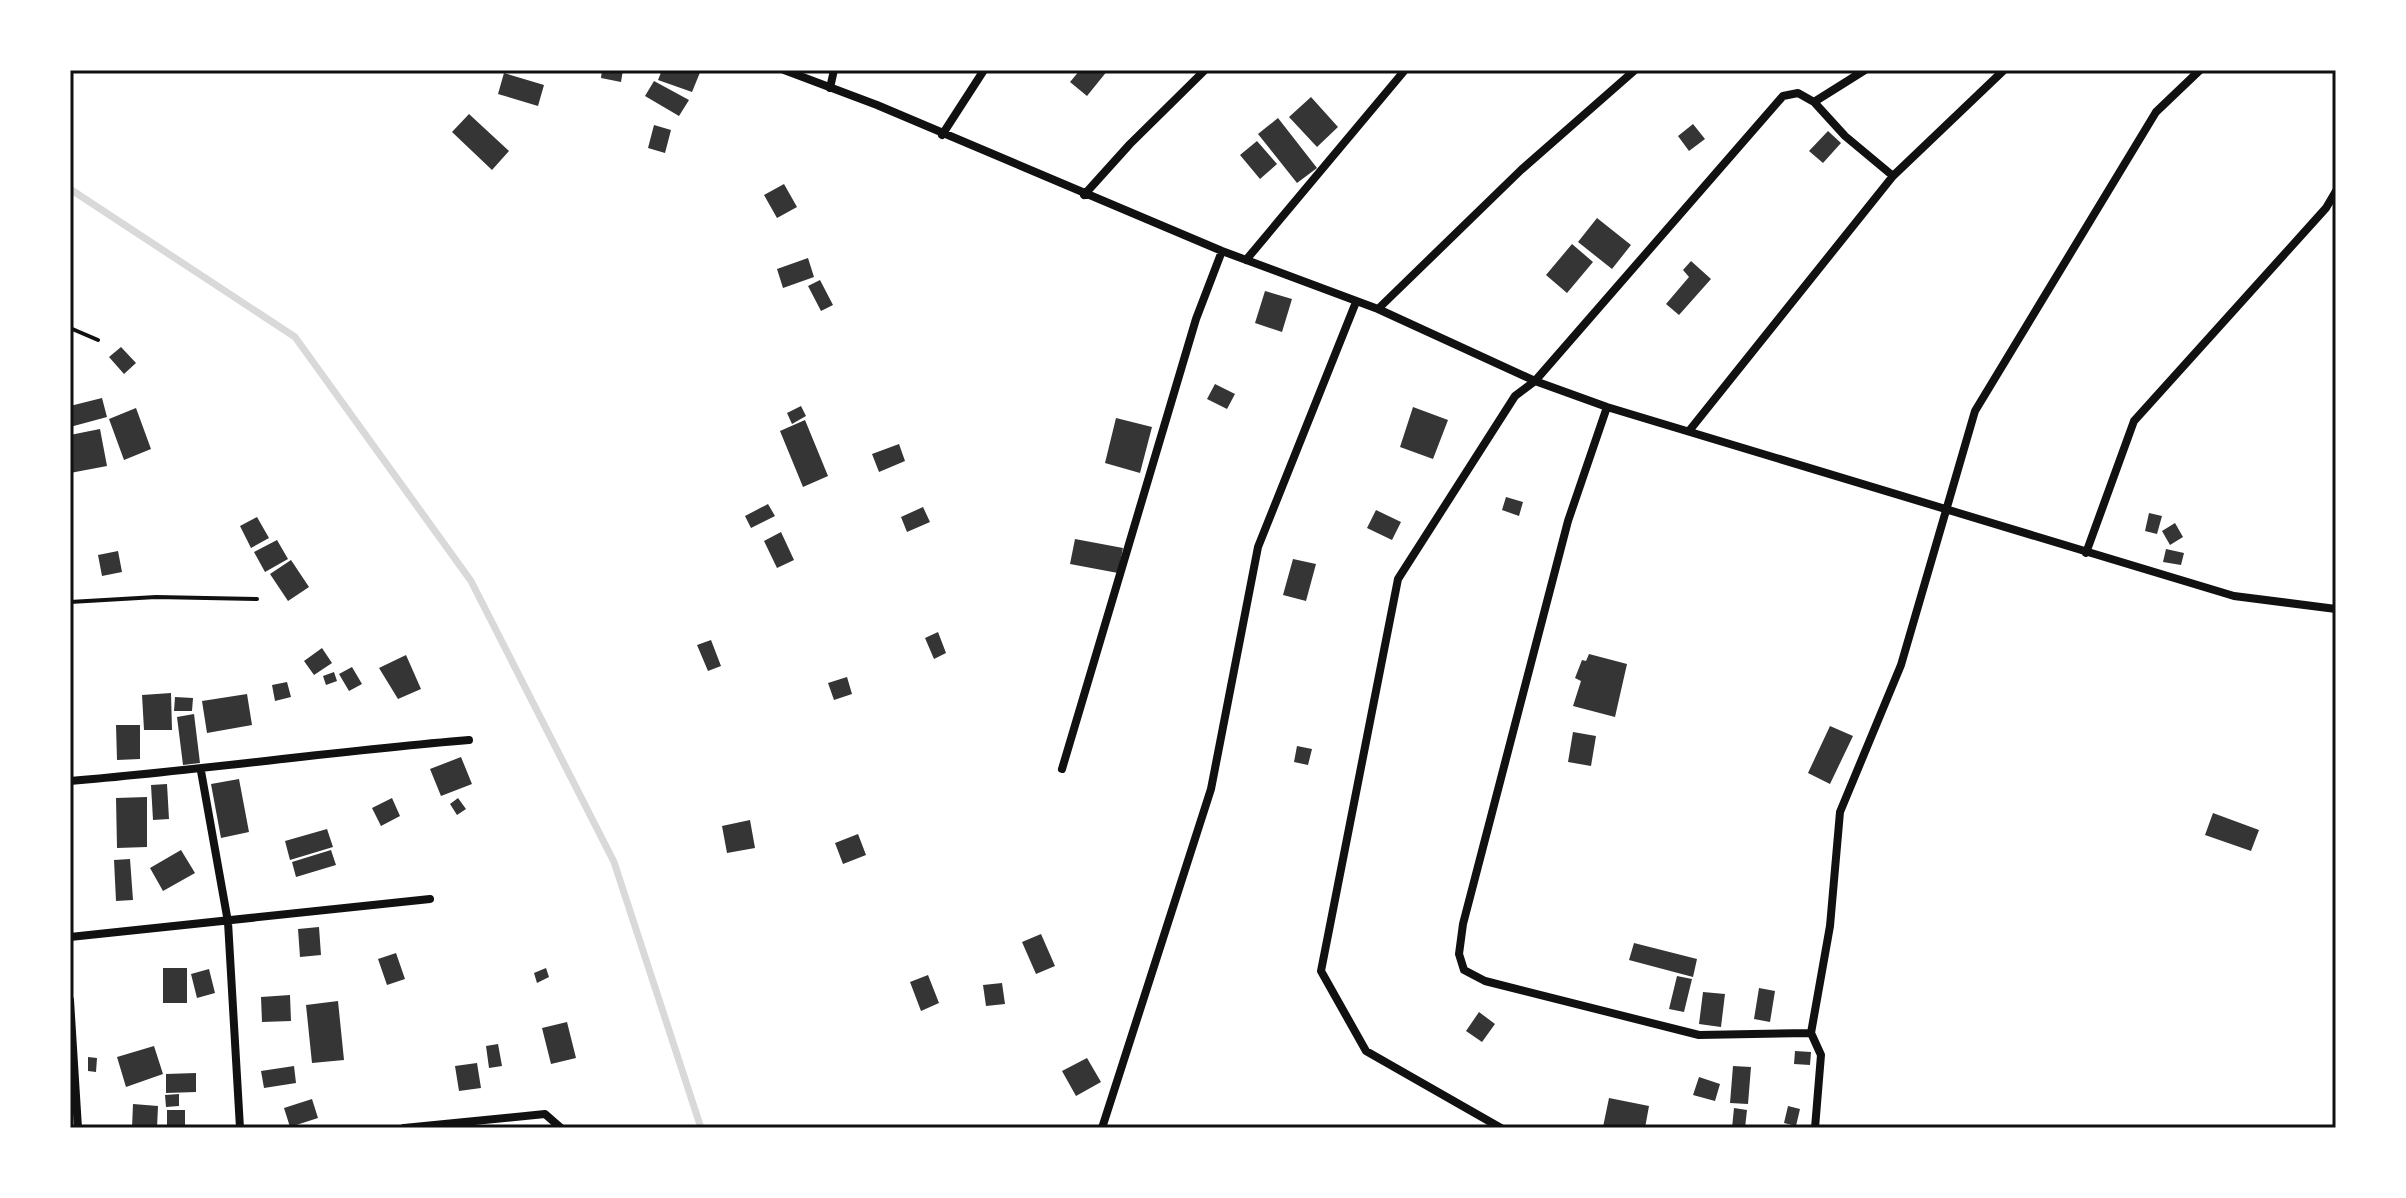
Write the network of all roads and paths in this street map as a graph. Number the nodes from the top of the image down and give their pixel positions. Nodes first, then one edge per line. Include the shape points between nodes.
1 (784, 70) edge
2 (834, 70) edge
3 (984, 70) edge
4 (1205, 70) edge
5 (1405, 70) edge
6 (1635, 70) edge
7 (1865, 70) edge
8 (2004, 70) edge
9 (2200, 70) edge
10 (830, 88) junction
11 (1814, 102) junction
12 (942, 135) junction
13 (1893, 176) junction
14 (2336, 191) edge
15 (1084, 195) junction
16 (1222, 251) junction
17 (1246, 260) junction
18 (1356, 302) junction
19 (1378, 309) junction
20 (70, 328) edge
21 (98, 340) dead end
22 (1535, 381) junction
23 (1607, 407) junction
24 (1689, 431) junction
25 (1947, 511) junction
26 (2086, 553) junction
27 (257, 599) dead end
28 (70, 602) edge
29 (2336, 609) edge
30 (469, 740) dead end
31 (1062, 769) dead end
32 (201, 771) junction
33 (70, 781) edge
34 (430, 899) dead end
35 (228, 922) junction
36 (70, 937) edge
37 (70, 1000) edge
38 (1811, 1033) junction
39 (78, 1128) edge
40 (240, 1128) edge
41 (404, 1128) edge
42 (561, 1128) edge
43 (1102, 1128) edge
44 (1501, 1128) edge
45 (1815, 1128) edge

1 - 10 street
2 - 10 street
3 - 12 street
4 - 15 street
5 - 17 street
6 - 19 street via 1521,170
7 - 11 street
8 - 13 street
9 - 25 street via 2156,112 1975,411
10 - 12 street
11 - 13 street
11 - 22 street via 1798,93 1783,96
12 - 15 street
13 - 24 street
14 - 26 street via 2134,421
15 - 16 street
16 - 17 street
16 - 31 street via 1196,319
17 - 18 street
18 - 19 street
18 - 43 street via 1258,547 1211,789
19 - 22 street
20 - 21 path
22 - 23 street
22 - 44 street via 1515,396 1398,579 1321,971 1366,1051
23 - 24 street
23 - 38 street via 1568,521 1463,924 1459,954 1464,970 1485,981 1699,1035
24 - 25 street
25 - 26 street
25 - 38 street via 1901,665 1840,812 1830,926
26 - 29 street via 2234,596
27 - 28 path
30 - 32 street
32 - 33 street
32 - 35 street
34 - 35 street
35 - 36 street
35 - 40 street
37 - 39 street
38 - 45 street via 1821,1055
41 - 42 street via 545,1114

